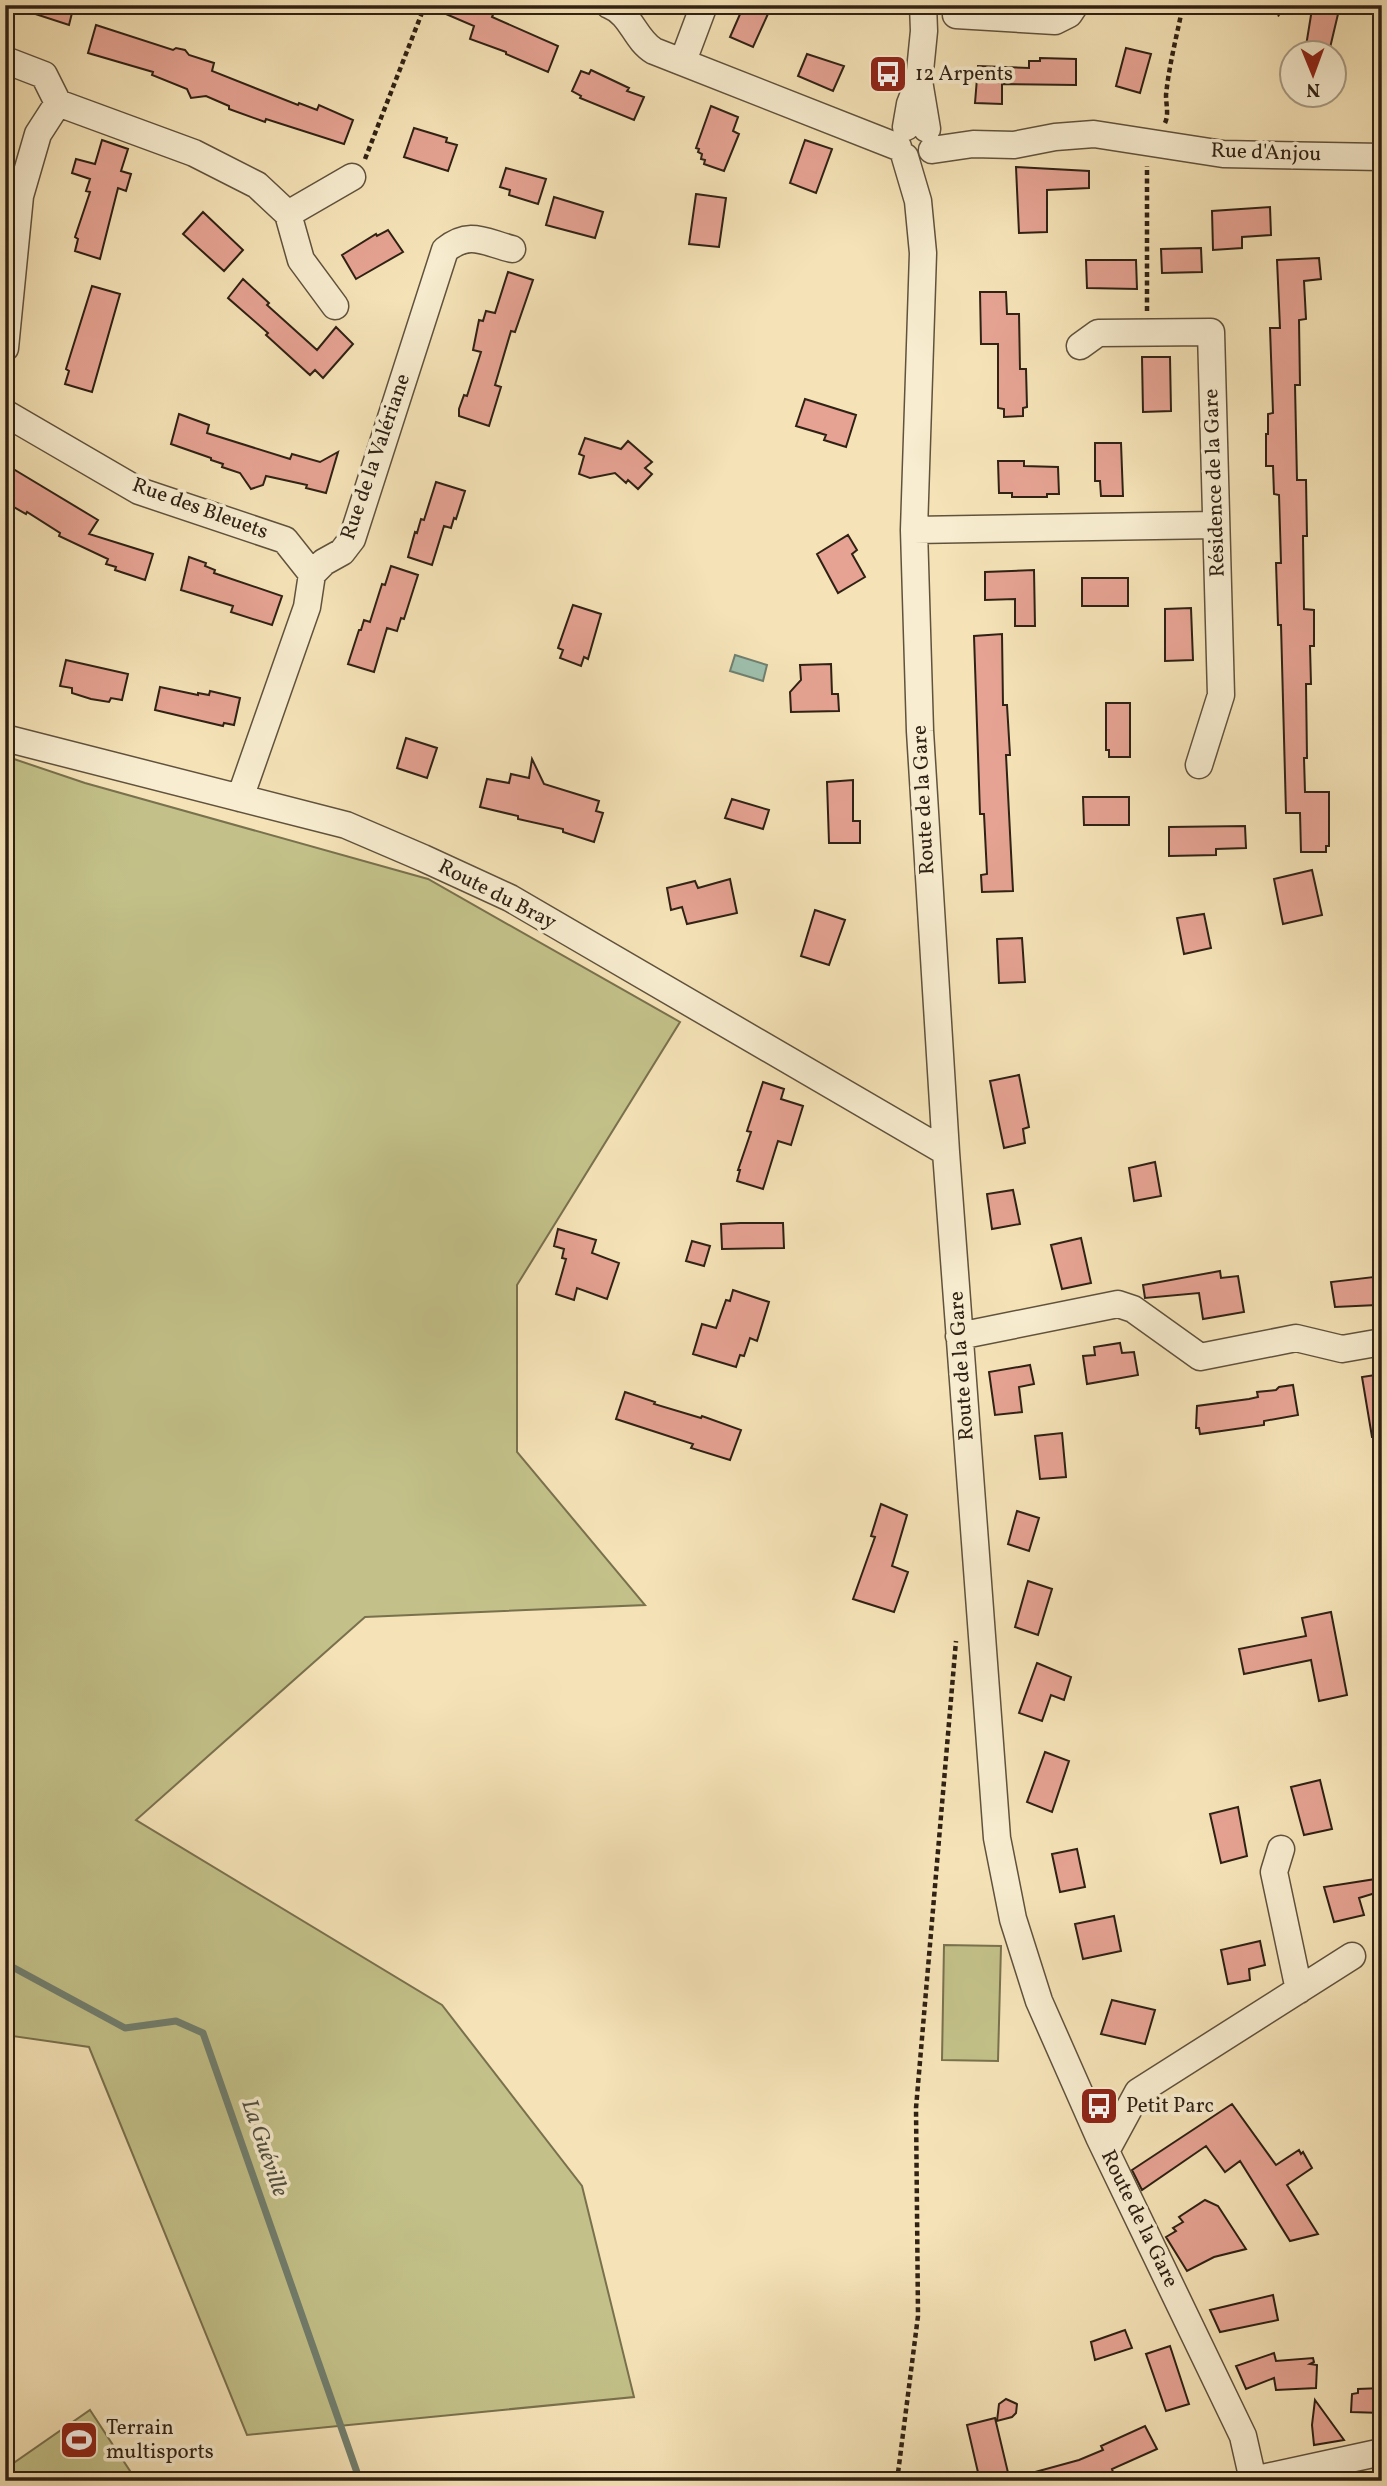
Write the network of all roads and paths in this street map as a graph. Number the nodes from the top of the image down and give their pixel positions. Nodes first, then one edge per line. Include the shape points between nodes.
1 (425, 5) edge
2 (609, 5) edge
3 (704, 5) edge
4 (1075, 5) edge
5 (1264, 5) edge
6 (957, 10) edge
7 (1280, 15) dead end
8 (923, 18) edge
9 (5, 60) edge
10 (683, 61) junction
11 (58, 103) junction
12 (915, 141) junction
13 (1382, 157) edge
14 (352, 177) joint
15 (288, 214) junction
16 (512, 249) dead end
17 (335, 306) dead end
18 (1080, 346) dead end
19 (5, 348) edge
20 (5, 413) edge
21 (1216, 525) junction
22 (914, 530) junction
23 (312, 574) junction
24 (5, 738) edge
25 (1199, 765) dead end
26 (240, 797) junction
27 (946, 1152) junction
28 (960, 1336) junction
29 (1382, 1342) edge
30 (957, 1639) dead end
31 (1281, 1849) dead end
32 (1352, 1956) dead end
33 (1299, 1990) junction
34 (1106, 2151) junction
35 (1382, 2452) edge
36 (1252, 2480) edge
37 (897, 2481) edge

1 - 14 path via 366,158
2 - 10 street, Rue d'Anjou via 626,15 645,45
3 - 10 street
4 - 6 street via 1055,21
5 - 7 path
6 - 8 street
8 - 12 street via 919,81 910,104
9 - 11 street via 44,75
10 - 12 street, Rue d'Anjou via 863,132
11 - 15 street via 194,153 257,185
11 - 19 street via 38,134 20,197
12 - 13 street, Rue d'Anjou via 1014,145 1094,134 1223,154
12 - 22 street, Route de la Gare via 923,255
14 - 15 street
15 - 17 street via 301,260
16 - 23 street, Rue de la Valériane via 470,238 445,250 352,539
18 - 21 street, Résidence de la Gare via 1098,333 1211,332
20 - 23 street, Rue des Bleuets via 139,491 285,540
21 - 22 street
21 - 25 street, Résidence de la Gare via 1221,695
22 - 27 street, Route de la Gare via 920,731
23 - 26 street via 307,607
24 - 26 street, Route du Bray
26 - 27 street, Route du Bray via 346,825 510,898
27 - 28 street, Route de la Gare
28 - 29 street via 1118,1304 1133,1309 1200,1357 1296,1338 1342,1349
28 - 34 street, Route de la Gare via 997,1838 1013,1919 1039,2001
30 - 37 path via 916,2108 918,2316
31 - 33 street via 1274,1872
32 - 33 street
33 - 34 street via 1138,2092
34 - 36 street, Route de la Gare via 1243,2436
35 - 36 street

